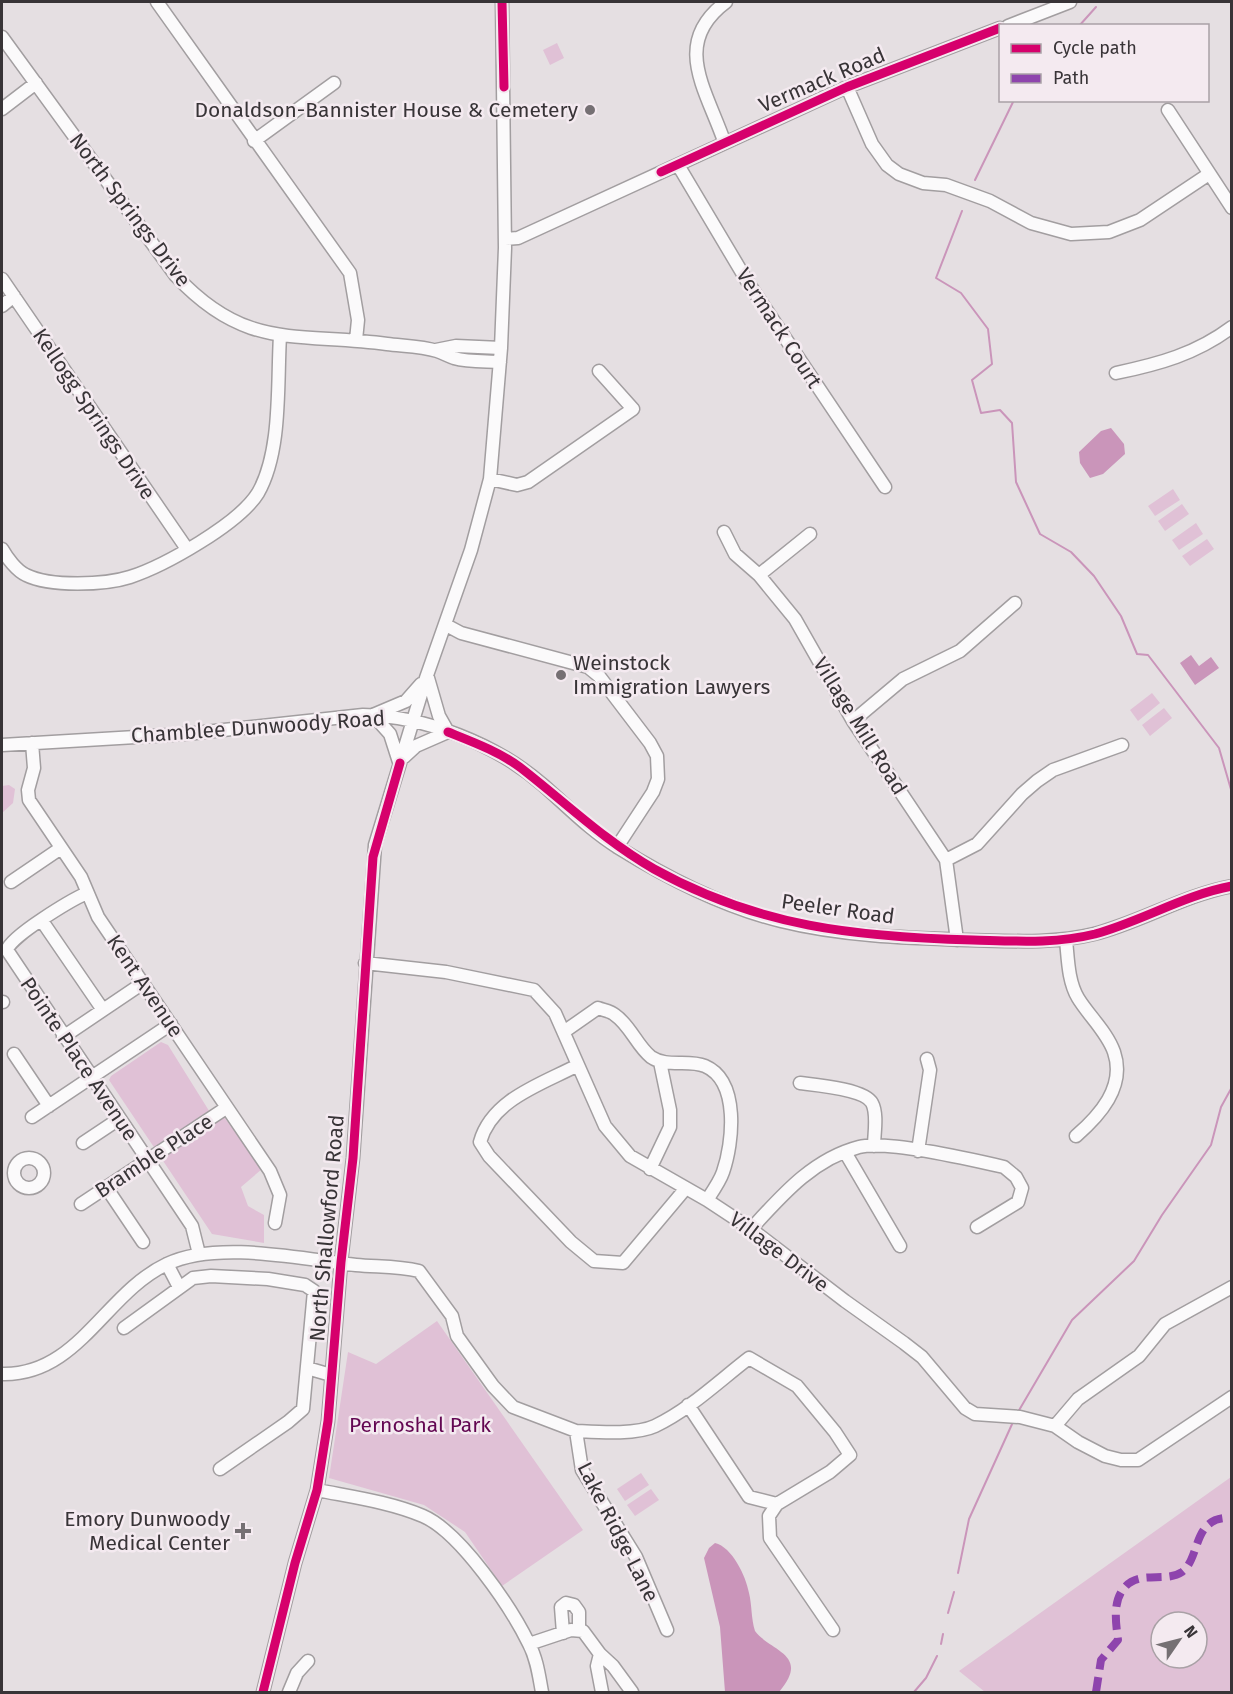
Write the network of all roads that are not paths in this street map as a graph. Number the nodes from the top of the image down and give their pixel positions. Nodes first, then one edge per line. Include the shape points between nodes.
1 (158, 2) edge
2 (502, 2) edge
3 (726, 2) edge
4 (1070, 2) edge
5 (1013, 24) edge
6 (999, 28) edge
7 (2, 37) edge
8 (36, 83) junction
9 (334, 83) dead end
10 (847, 87) junction
11 (2, 109) edge
12 (1168, 110) dead end
13 (254, 141) junction
14 (724, 141) junction
15 (678, 165) junction
16 (1209, 174) junction
17 (1232, 208) edge
18 (505, 239) junction
19 (2, 279) edge
20 (14, 296) junction
21 (2, 306) edge
22 (1232, 327) edge
23 (280, 336) junction
24 (356, 340) junction
25 (501, 348) junction
26 (435, 350) junction
27 (500, 362) junction
28 (599, 371) dead end
29 (1116, 373) dead end
30 (490, 479) junction
31 (885, 487) dead end
32 (724, 532) dead end
33 (810, 534) dead end
34 (2, 549) edge
35 (187, 549) junction
36 (759, 575) junction
37 (1015, 603) dead end
38 (446, 625) junction
39 (427, 676) junction
40 (373, 715) junction
41 (414, 720) junction
42 (853, 721) junction
43 (448, 732) junction
44 (32, 743) junction
45 (2, 744) edge
46 (1122, 745) dead end
47 (400, 763) junction
48 (616, 847) junction
49 (61, 848) junction
50 (946, 860) junction
51 (15, 880) dead end
52 (1232, 886) edge
53 (87, 893) junction
54 (42, 921) junction
55 (957, 940) junction
56 (1066, 940) junction
57 (365, 963) junction
58 (143, 983) junction
59 (103, 1010) junction
60 (171, 1024) junction
61 (565, 1031) junction
62 (63, 1037) junction
63 (14, 1054) dead end
64 (927, 1059) dead end
65 (660, 1062) junction
66 (578, 1065) junction
67 (91, 1077) junction
68 (800, 1083) dead end
69 (49, 1106) junction
70 (226, 1108) junction
71 (32, 1117) dead end
72 (119, 1119) junction
73 (1076, 1136) dead end
74 (83, 1143) dead end
75 (874, 1146) junction
76 (918, 1151) junction
77 (845, 1152) junction
78 (147, 1161) junction
79 (650, 1169) junction
80 (14, 1175) dead end
81 (2, 1181) edge
82 (106, 1187) junction
83 (686, 1188) junction
84 (708, 1200) junction
85 (81, 1204) dead end
86 (274, 1223) dead end
87 (977, 1227) dead end
88 (751, 1229) junction
89 (143, 1242) dead end
90 (900, 1246) dead end
91 (199, 1254) junction
92 (341, 1262) junction
93 (167, 1263) junction
94 (179, 1287) junction
95 (1232, 1287) edge
96 (124, 1328) dead end
97 (307, 1368) junction
98 (2, 1374) edge
99 (331, 1375) junction
100 (1232, 1397) edge
101 (688, 1405) junction
102 (1055, 1426) junction
103 (576, 1431) junction
104 (220, 1469) dead end
105 (317, 1490) junction
106 (777, 1504) junction
107 (579, 1629) junction
108 (667, 1630) dead end
109 (833, 1630) dead end
110 (563, 1633) junction
111 (529, 1644) junction
112 (600, 1654) junction
113 (308, 1661) dead end
114 (263, 1692) edge
115 (289, 1692) edge
116 (542, 1692) edge
117 (602, 1692) edge
118 (632, 1692) edge

1 - 13 street
2 - 18 street
3 - 14 street via 703,23 694,56
4 - 5 street
6 - 10 street, Vermack Road
7 - 8 street, North Springs Drive
8 - 11 street
8 - 23 street, North Springs Drive via 176,276 196,297 233,322
9 - 13 street
10 - 14 street, Vermack Road
10 - 16 street via 878,155 899,174 924,183 946,185 990,201 1031,223 1071,234 1109,232 1140,220
12 - 16 street
13 - 24 street via 350,273 358,320
14 - 15 street, Vermack Road
15 - 18 street, Vermack Road via 518,238
15 - 31 street, Vermack Court via 747,281
16 - 17 street
18 - 25 street
19 - 20 street, Kellogg Springs Drive
20 - 21 street
20 - 35 street, Kellogg Springs Drive
22 - 29 street via 1182,357
23 - 24 street, North Springs Drive
23 - 35 street via 272,459 257,494 213,534
24 - 26 street, North Springs Drive
25 - 26 street, North Springs Drive via 456,346
25 - 27 street
26 - 27 street, North Springs Drive via 455,358
27 - 30 street
28 - 30 street via 633,409 528,482 517,485
30 - 38 street, Chamblee Dunwoody Road
32 - 36 street, Village Mill Road via 735,554
33 - 36 street
34 - 35 street via 24,574 65,583 129,578
36 - 42 street, Village Mill Road via 795,619
37 - 42 street via 960,651 903,680
38 - 39 street, Chamblee Dunwoody Road
38 - 48 street via 461,633 578,662 598,676 650,743 660,768 653,792
39 - 40 street via 406,701
39 - 41 street, Chamblee Dunwoody Road
39 - 43 street
40 - 41 street, Chamblee Dunwoody Road
40 - 44 street, Chamblee Dunwoody Road via 186,734
40 - 47 street via 390,734
41 - 43 street, Peeler Road
41 - 47 street, North Shallowford Road
42 - 50 street, Village Mill Road
43 - 47 street via 416,746
43 - 48 street, Peeler Road via 520,767
44 - 45 street, Chamblee Dunwoody Road
44 - 49 street, Kent Avenue via 34,768 29,800
46 - 50 street via 1053,770 1022,794 977,844
47 - 57 street, North Shallowford Road via 375,845
48 - 55 street, Peeler Road via 673,879 734,906 781,921 855,933
49 - 51 street
49 - 53 street, Kent Avenue
50 - 55 street, Village Mill Road
52 - 56 street, Peeler Road
53 - 54 street, Pointe Place Avenue
53 - 58 street, Kent Avenue via 98,917
54 - 59 street
54 - 62 street, Pointe Place Avenue via 14,939 7,950
55 - 56 street, Peeler Road
56 - 73 street via 1068,967 1077,997 1114,1052 1116,1069 1105,1107
57 - 61 street, Village Drive via 446,972 534,990
57 - 92 street, North Shallowford Road via 353,1158
58 - 59 street
58 - 60 street, Kent Avenue
59 - 62 street
60 - 67 street
60 - 70 street, Kent Avenue
61 - 65 street via 598,1008 615,1015 649,1056
61 - 66 street, Village Drive
62 - 67 street, Pointe Place Avenue
63 - 69 street
64 - 76 street via 930,1070
65 - 79 street via 670,1126
65 - 84 street via 704,1066 714,1072 729,1094 731,1119 723,1172
66 - 79 street, Village Drive via 604,1126 630,1156
66 - 83 street via 499,1108 484,1126 480,1142 489,1156 594,1261 623,1263
67 - 69 street
67 - 72 street, Pointe Place Avenue
68 - 75 street via 867,1097 873,1104
69 - 71 street
70 - 78 street, Bramble Place
70 - 86 street, Kent Avenue via 278,1187
72 - 74 street
72 - 78 street, Pointe Place Avenue
75 - 76 street
75 - 77 street
76 - 87 street via 1004,1167 1016,1177 1022,1188 1018,1202
77 - 88 street via 823,1162 791,1186
77 - 90 street
78 - 82 street, Bramble Place
78 - 91 street, Pointe Place Avenue via 192,1226
79 - 83 street, Village Drive
80 - 81 street
82 - 85 street, Bramble Place
82 - 89 street
83 - 84 street, Village Drive
84 - 88 street, Village Drive
88 - 102 street, Village Drive via 922,1358 964,1408 975,1414
91 - 92 street, Lake Ridge Lane via 218,1252
91 - 93 street, Lake Ridge Lane
92 - 99 street, North Shallowford Road
92 - 103 street, Lake Ridge Lane via 419,1271 452,1316 457,1336 506,1400 513,1407
93 - 94 street
93 - 98 street, Lake Ridge Lane via 145,1278 61,1357 22,1374
94 - 96 street
94 - 97 street via 193,1278 211,1276 305,1284 314,1291
95 - 102 street via 1165,1324 1139,1356 1078,1399
97 - 99 street
97 - 104 street via 303,1409
99 - 105 street, North Shallowford Road
100 - 102 street, Village Drive via 1138,1460 1105,1456
101 - 103 street, Lake Ridge Lane via 653,1427
101 - 106 street via 749,1497
101 - 106 street, Lake Ridge Lane via 749,1358 797,1386 850,1455
103 - 108 street, Lake Ridge Lane via 582,1470 636,1557
105 - 111 street via 405,1509 425,1516 453,1535
105 - 114 street, North Shallowford Road
106 - 109 street via 769,1516 770,1538
107 - 110 street
107 - 110 street via 579,1612 567,1603 561,1607
107 - 112 street via 589,1635
110 - 111 street
111 - 116 street
112 - 117 street via 597,1666
112 - 118 street
113 - 115 street via 297,1673

